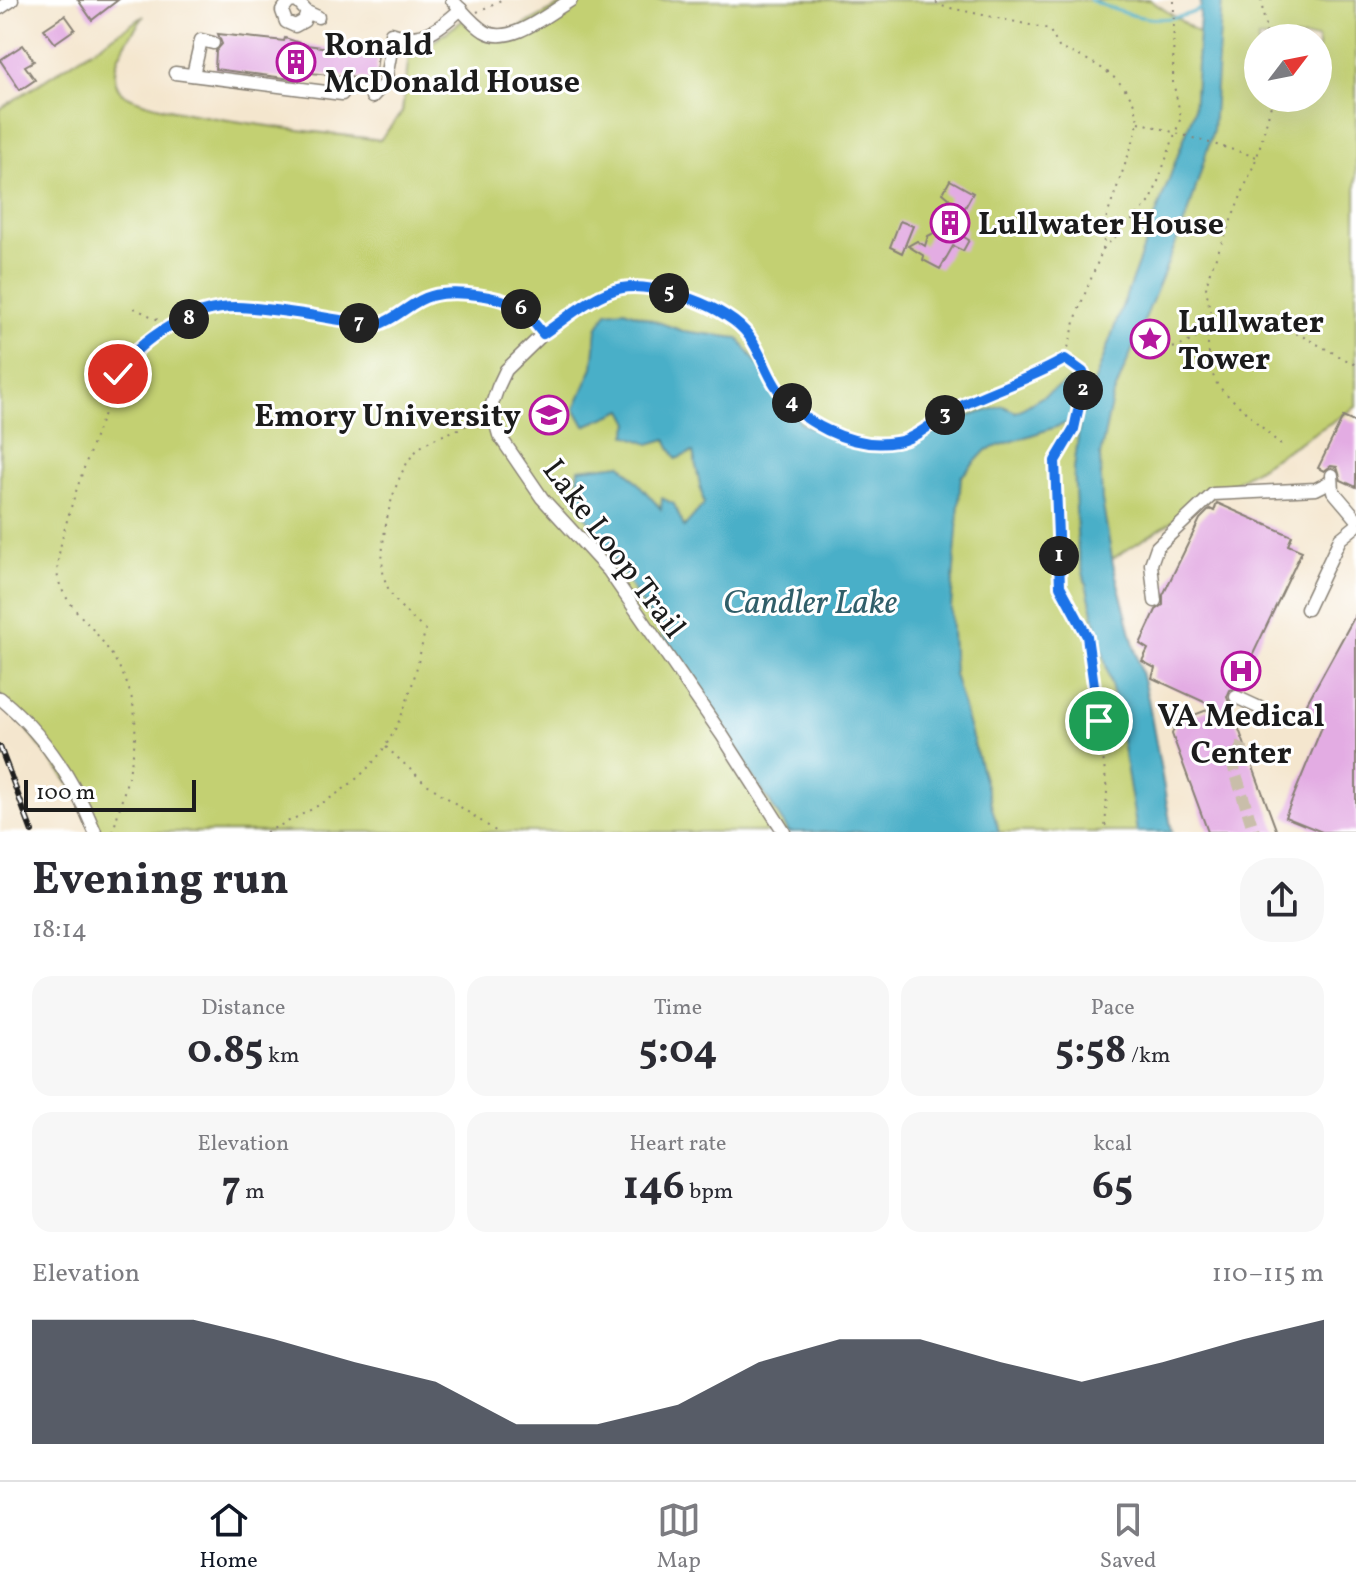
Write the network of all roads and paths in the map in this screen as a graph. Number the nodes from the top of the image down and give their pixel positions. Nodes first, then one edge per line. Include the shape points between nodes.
1 (12, 0) edge
2 (501, 0) edge
3 (571, 0) edge
4 (933, 0) edge
5 (1168, 0) edge
6 (1174, 0) edge
7 (1261, 0) edge
8 (1174, 6) junction
9 (0, 8) edge
10 (461, 8) edge
11 (1265, 24) edge
12 (213, 43) dead end
13 (175, 73) dead end
14 (193, 75) junction
15 (342, 94) dead end
16 (372, 97) dead end
17 (1269, 112) edge
18 (1139, 122) junction
19 (1257, 157) junction
20 (1103, 249) junction
21 (134, 308) dead end
22 (172, 326) junction
23 (1213, 328) junction
24 (543, 334) junction
25 (1207, 335) junction
26 (1142, 350) dead end
27 (1065, 359) junction
28 (1356, 365) edge
29 (491, 407) junction
30 (1284, 448) dead end
31 (1356, 518) edge
32 (1356, 526) edge
33 (1155, 601) dead end
34 (1307, 609) dead end
35 (1236, 697) dead end
36 (0, 698) edge
37 (1260, 708) dead end
38 (385, 746) junction
39 (92, 826) edge
40 (113, 832) edge
41 (266, 832) edge
42 (497, 832) edge
43 (784, 832) edge
44 (1105, 832) edge

1 - 9 street
2 - 10 path
3 - 10 street via 515,32 489,34
4 - 18 path via 1049,29 1060,49 1106,71 1135,104
5 - 8 path
6 - 8 path
7 - 11 path
8 - 20 path via 1173,82 1181,117 1151,201
10 - 16 street via 429,34 397,35 385,83
12 - 14 street via 201,40
13 - 14 street
14 - 15 street
17 - 19 path
18 - 19 path, bridge
18 - 20 path via 1109,208
19 - 23 path via 1209,274 1206,288
20 - 27 path
21 - 22 path
22 - 24 path via 207,311 236,307 377,325 432,296 453,295 505,301 522,309
22 - 40 path via 128,356 118,374 58,552 62,590 108,649 135,707 138,735
23 - 25 path
23 - 28 path via 1298,334
24 - 27 path via 598,297 622,288 654,288 690,298 738,323 776,388 804,415 848,439 881,443 913,436 959,406
24 - 29 street via 506,370
25 - 26 path via 1152,353
25 - 30 path via 1218,386
27 - 44 path via 1085,379 1074,429 1055,461 1060,586 1091,651 1107,791
29 - 38 path via 474,422 422,446 401,471 388,508 383,572 398,606 425,630 405,711
29 - 43 street, Lake Loop Trail via 499,435 542,498 609,571
31 - 33 street via 1333,491 1331,478 1316,489 1213,494 1157,547 1151,564
32 - 34 street via 1340,539
35 - 37 street
36 - 39 street via 48,747
38 - 41 path via 362,778 312,811
38 - 42 path via 424,782

